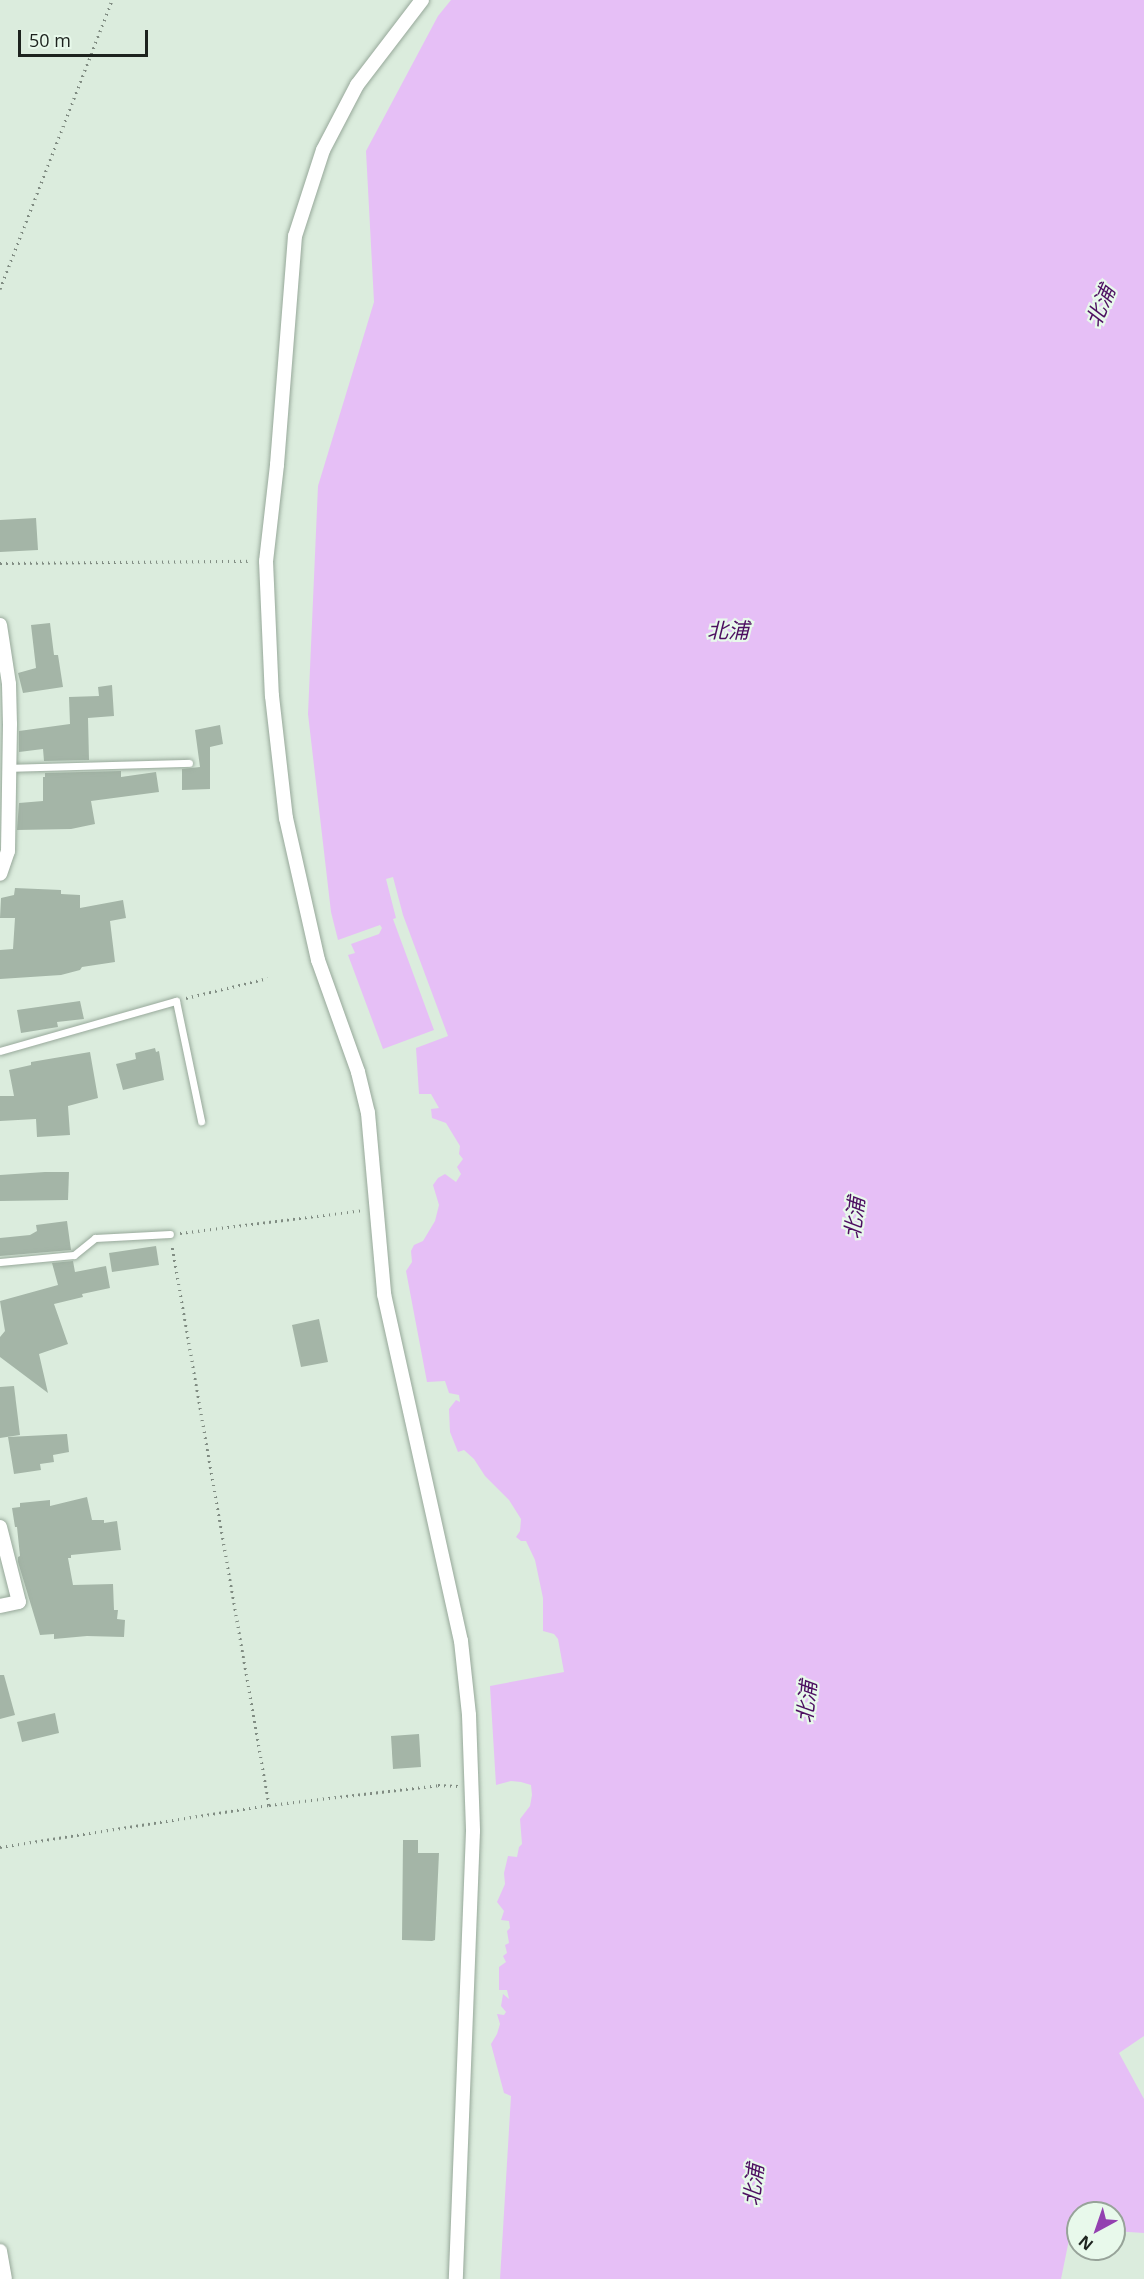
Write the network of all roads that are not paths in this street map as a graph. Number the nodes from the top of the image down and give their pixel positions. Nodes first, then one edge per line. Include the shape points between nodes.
1 (422, 0) edge
2 (0, 626) edge
3 (189, 763) dead end
4 (8, 768) junction
5 (0, 874) edge
6 (0, 1051) edge
7 (201, 1121) dead end
8 (170, 1234) road end
9 (0, 1262) edge
10 (0, 1527) edge
11 (0, 1606) edge
12 (0, 2251) edge
13 (5, 2279) edge
14 (456, 2279) edge

1 - 14 street via 357,85 323,150 295,236 266,561 272,696 286,818 318,960 358,1072 368,1113 384,1294 461,1641 473,1787
2 - 4 street via 9,684
3 - 4 lane
4 - 5 street via 8,851
6 - 7 lane via 176,1001
8 - 9 lane via 95,1238 74,1255
10 - 11 street via 19,1602
12 - 13 street

